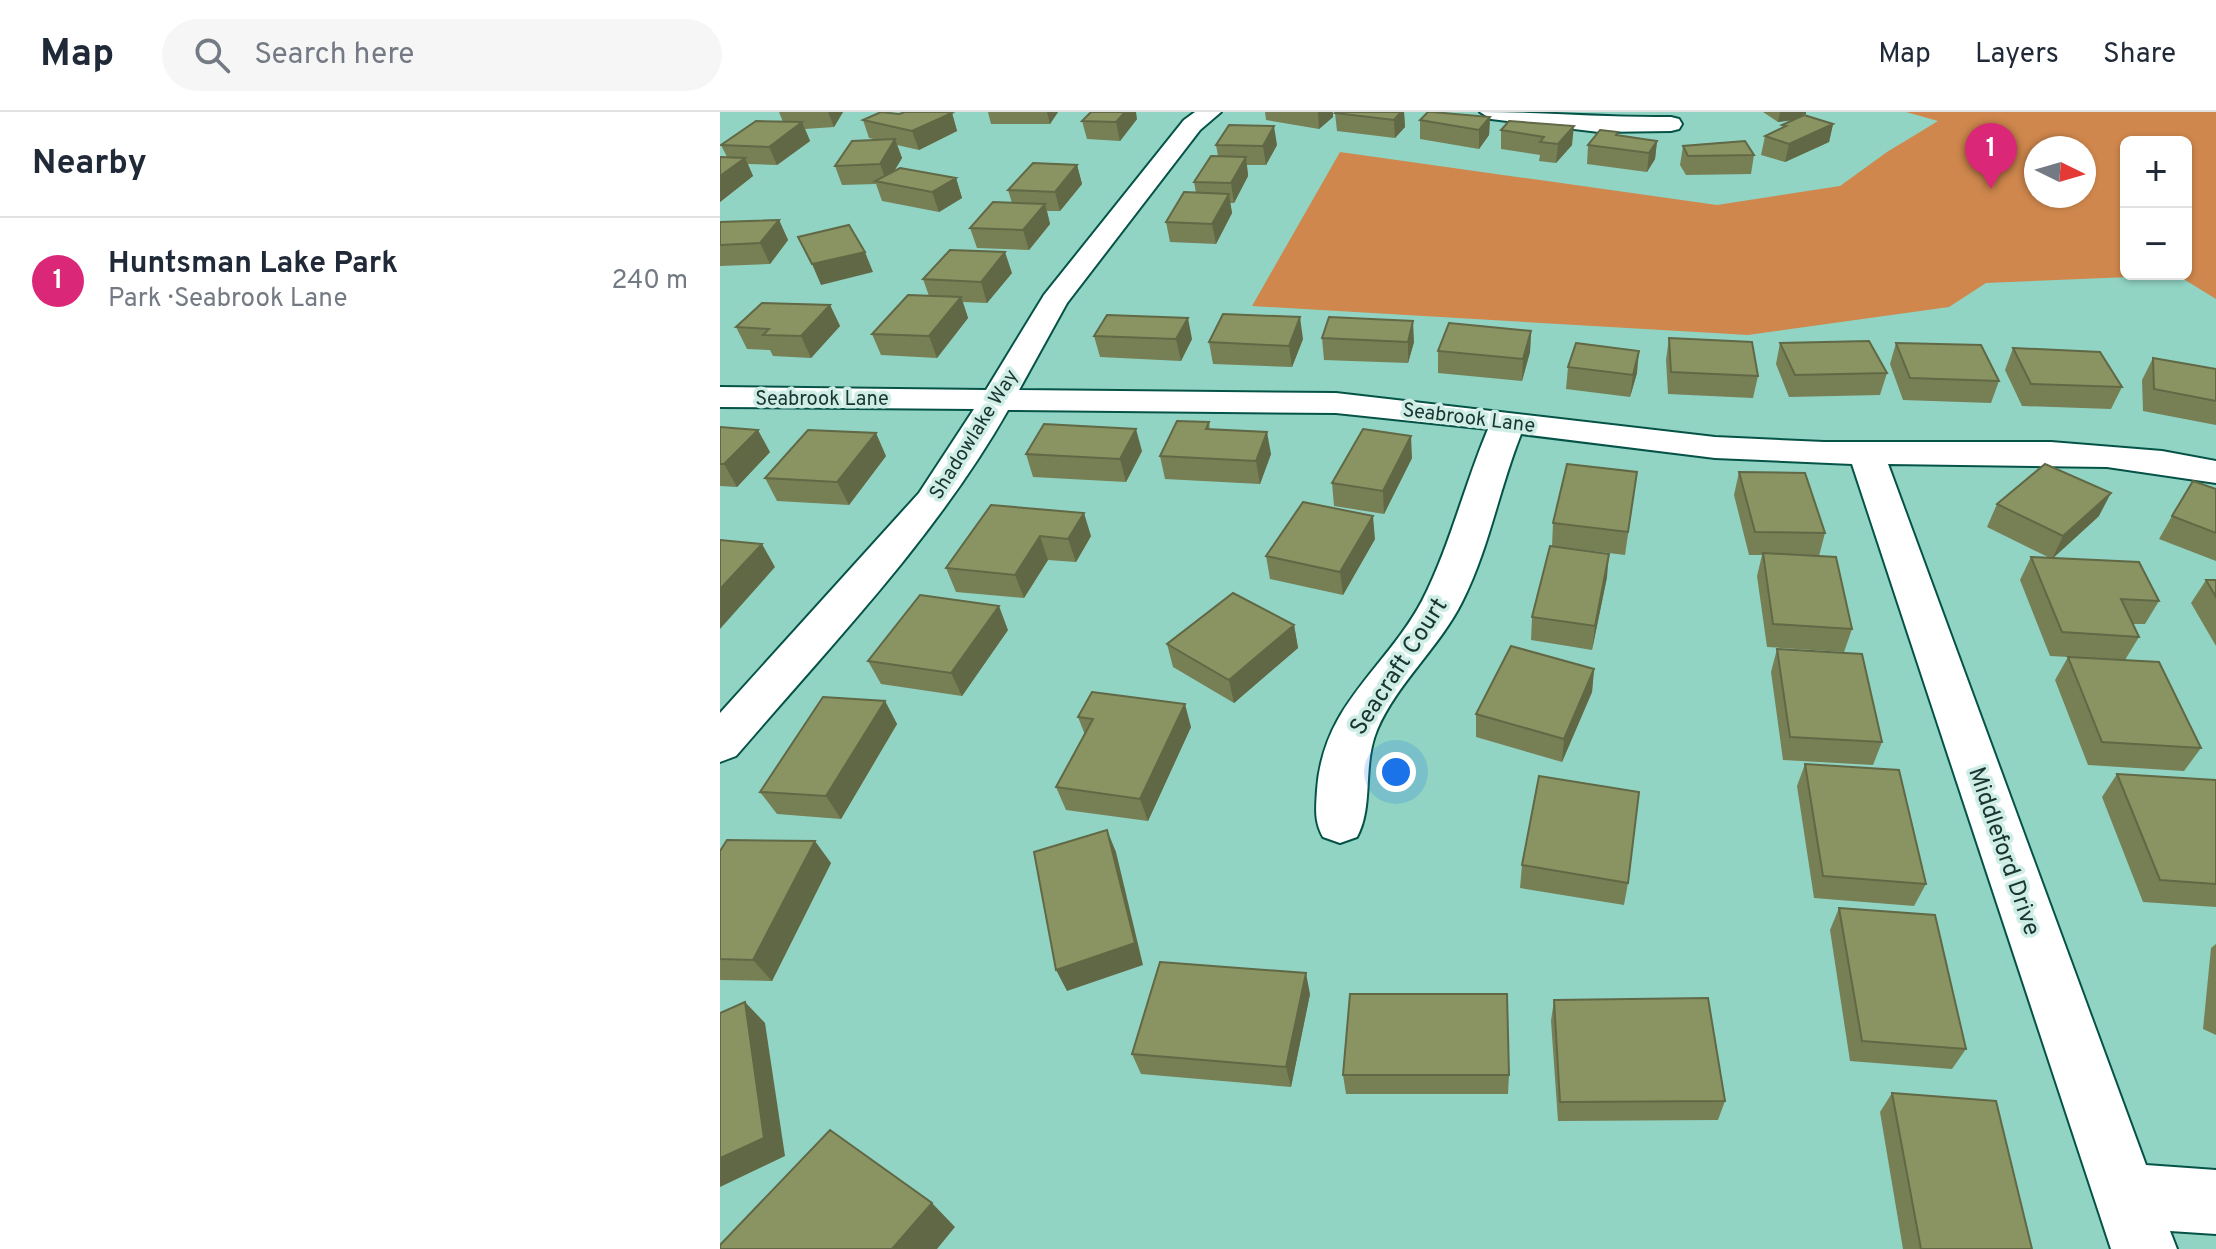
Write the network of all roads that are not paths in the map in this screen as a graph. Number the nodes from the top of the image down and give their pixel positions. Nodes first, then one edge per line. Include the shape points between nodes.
1 (1210, 112) edge
2 (1491, 112) edge
3 (1671, 124) dead end
4 (720, 397) edge
5 (997, 399) junction
6 (1508, 422) junction
7 (1866, 453) junction
8 (2216, 472) edge
9 (720, 744) edge
10 (1340, 823) dead end
11 (2216, 1202) edge
12 (2135, 1222) edge

1 - 5 street, Shadowlake Way via 1192,125 1054,301
2 - 3 street via 1599,125
4 - 5 street, Seabrook Lane
5 - 6 street, Seabrook Lane via 1336,403
5 - 9 street, Shadowlake Way via 932,501
6 - 7 street, Seabrook Lane via 1705,447
6 - 10 street, Seacraft Court via 1442,601 1358,719 1347,748
7 - 8 street, Seabrook Lane via 2135,458
7 - 12 street, Middleford Drive
11 - 12 street

